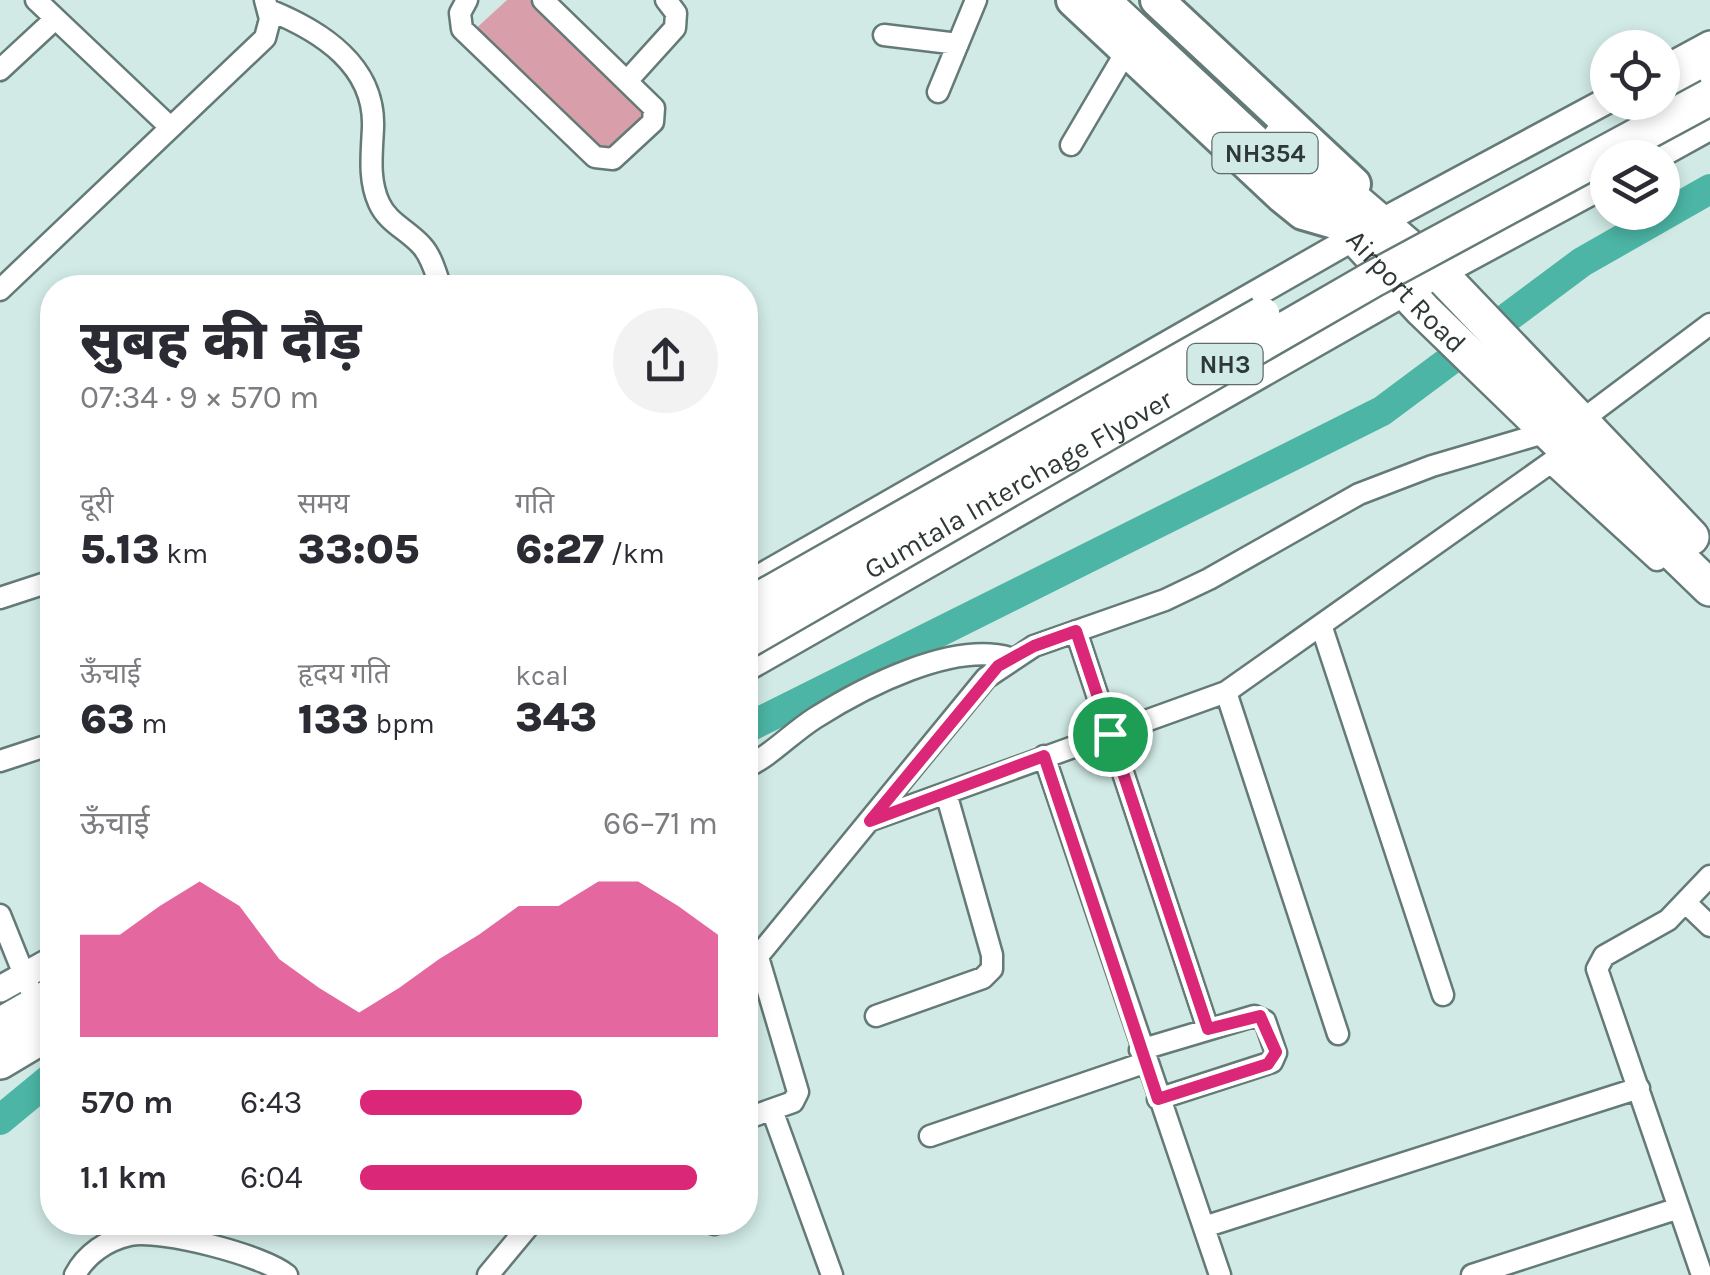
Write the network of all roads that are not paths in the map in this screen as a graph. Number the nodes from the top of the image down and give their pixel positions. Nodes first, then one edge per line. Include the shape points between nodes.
1 (36, 0) edge
2 (468, 0) edge
3 (543, 0) edge
4 (666, 0) edge
5 (976, 0) edge
6 (1073, 0) edge
7 (1101, 0) edge
8 (1128, 0) edge
9 (1157, 0) edge
10 (267, 5) edge
11 (55, 18) junction
12 (884, 35) dead end
13 (958, 44) junction
14 (1710, 44) edge
15 (1127, 50) junction
16 (1680, 60) edge
17 (1710, 69) edge
18 (0, 70) edge
19 (627, 81) junction
20 (1680, 85) edge
21 (938, 92) dead end
22 (1710, 97) edge
23 (1590, 109) edge
24 (1615, 120) edge
25 (170, 127) junction
26 (1710, 127) edge
27 (1071, 144) dead end
28 (1680, 144) edge
29 (1590, 194) edge
30 (1360, 223) junction
31 (435, 275) edge
32 (0, 290) edge
33 (1431, 292) junction
34 (1710, 324) edge
35 (1567, 436) junction
36 (1710, 534) edge
37 (1710, 557) edge
38 (758, 578) edge
39 (40, 585) edge
40 (1710, 588) edge
41 (0, 598) edge
42 (758, 601) edge
43 (1710, 609) edge
44 (1322, 628) junction
45 (1076, 631) junction
46 (758, 634) edge
47 (1010, 658) junction
48 (758, 662) edge
49 (1226, 692) junction
50 (1110, 734) junction
51 (40, 748) edge
52 (1044, 756) junction
53 (758, 759) edge
54 (0, 761) edge
55 (946, 793) junction
56 (870, 821) junction
57 (1710, 876) edge
58 (1686, 902) junction
59 (0, 915) edge
60 (1710, 926) edge
61 (758, 956) edge
62 (40, 981) edge
63 (758, 982) edge
64 (1443, 994) dead end
65 (21, 1013) edge
66 (876, 1016) dead end
67 (1208, 1029) junction
68 (1338, 1034) dead end
69 (1142, 1056) junction
70 (1639, 1088) junction
71 (1158, 1099) junction
72 (772, 1110) junction
73 (758, 1115) edge
74 (930, 1136) dead end
75 (1679, 1208) junction
76 (1204, 1227) junction
77 (131, 1235) edge
78 (139, 1235) edge
79 (521, 1235) edge
80 (75, 1275) edge
81 (287, 1275) edge
82 (488, 1275) edge
83 (832, 1275) edge
84 (1220, 1275) edge
85 (1472, 1275) edge
86 (1702, 1275) edge

1 - 11 street
2 - 19 street via 460,13 462,29 599,159 613,158 655,118 654,108
3 - 19 street
4 - 19 street via 676,12 675,28
5 - 13 street
6 - 15 main road
7 - 30 highway, Airport Road / NH354
8 - 30 highway, Airport Road / NH354
9 - 30 main road via 1347,174
10 - 25 street via 265,38
10 - 31 street via 312,30 361,75 372,101 378,202 423,247
11 - 18 street
11 - 25 street
12 - 13 street
13 - 21 street
14 - 16 street
15 - 27 street
15 - 30 main road via 1303,213
17 - 20 highway
22 - 46 highway, Gumtala Interchage Flyover / NH3, bridge via 1373,279
23 - 30 street
24 - 42 highway, Gumtala Interchage Flyover / NH3, bridge
25 - 32 street
26 - 28 street
29 - 33 street
30 - 33 highway, Airport Road / NH354
30 - 38 street
33 - 35 highway, Airport Road / NH354
33 - 48 street
34 - 35 street
35 - 36 street
35 - 37 highway, Airport Road / NH354
35 - 40 highway, Airport Road / NH354
35 - 43 street
35 - 44 street
35 - 45 street via 1380,485 1180,593
39 - 41 street
44 - 49 street
44 - 64 street
45 - 47 street
45 - 50 street
47 - 53 street via 988,651 954,654 854,696
47 - 56 street via 986,678
49 - 50 street
49 - 68 street
50 - 52 street
50 - 67 street
51 - 54 street
52 - 55 street
52 - 69 street
55 - 56 street
55 - 66 street via 992,969
56 - 61 street
57 - 58 street
58 - 60 street
58 - 70 street via 1655,930 1604,956 1597,968
59 - 65 street
62 - 65 street
63 - 72 street via 798,1086 794,1102
67 - 69 street
67 - 71 street via 1260,1016 1275,1060
69 - 71 street
69 - 74 street
70 - 75 street
70 - 76 street
71 - 76 street
72 - 73 street
72 - 83 street
75 - 85 street
75 - 86 street
76 - 84 street
77 - 80 street via 98,1248
78 - 81 street via 229,1252
79 - 82 street

